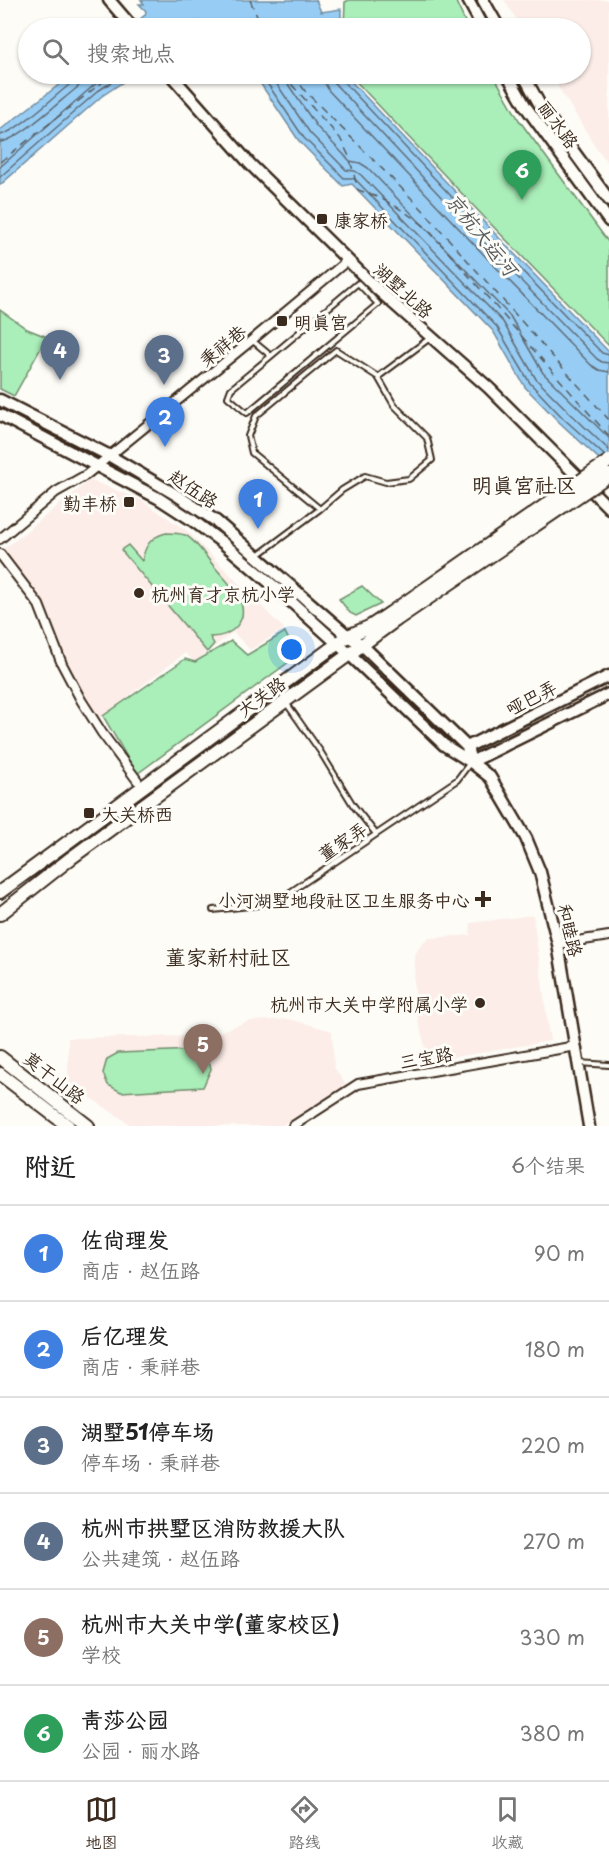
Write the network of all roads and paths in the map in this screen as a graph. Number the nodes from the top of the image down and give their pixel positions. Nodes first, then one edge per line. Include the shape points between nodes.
1 (109, 0) edge
2 (468, 0) edge
3 (483, 0) edge
4 (125, 18) edge
5 (478, 18) edge
6 (493, 18) edge
7 (180, 84) edge
8 (513, 84) edge
9 (528, 84) edge
10 (609, 198) edge
11 (609, 220) edge
12 (348, 260) junction
13 (431, 337) junction
14 (252, 340) junction
15 (271, 356) junction
16 (378, 377) junction
17 (0, 400) edge
18 (0, 415) edge
19 (110, 456) junction
20 (609, 461) edge
21 (97, 466) junction
22 (609, 475) edge
23 (609, 508) edge
24 (320, 509) junction
25 (0, 539) edge
26 (0, 554) edge
27 (256, 557) junction
28 (393, 617) junction
29 (343, 640) junction
30 (362, 645) junction
31 (350, 654) junction
32 (609, 676) edge
33 (609, 694) edge
34 (285, 701) junction
35 (467, 747) junction
36 (471, 762) junction
37 (137, 780) dead end
38 (376, 834) junction
39 (0, 892) edge
40 (213, 910) dead end
41 (0, 914) edge
42 (609, 936) edge
43 (558, 944) junction
44 (576, 1046) junction
45 (0, 1057) edge
46 (578, 1063) junction
47 (609, 1065) edge
48 (0, 1074) edge
49 (68, 1126) edge
50 (88, 1126) edge
51 (293, 1126) edge
52 (589, 1126) edge

1 - 4 main road
2 - 5 main road
3 - 6 main road
7 - 12 main road, 湖墅北路 via 250,164
8 - 11 main road, 丽水路
9 - 10 main road, 丽水路 via 541,107
12 - 13 main road, 湖墅北路
12 - 14 street, 秉祥巷
13 - 16 lane
13 - 23 main road, 湖墅北路 via 496,395
14 - 15 lane
14 - 19 street, 秉祥巷
15 - 15 lane via 358,283 378,304 247,413 228,397 231,389
16 - 24 lane via 394,405 427,438 432,460 409,479 386,482 365,476
16 - 24 lane via 336,350 256,416 248,436 252,453
17 - 19 main road, 赵伍路
18 - 21 main road, 赵伍路
19 - 21 street, 秉祥巷
19 - 27 main road, 赵伍路 via 216,521
20 - 28 main road, 大关路, bridge
21 - 25 street, 秉祥巷 via 56,492
21 - 29 main road, 赵伍路 via 192,520
22 - 28 main road, 大关路, bridge
24 - 27 lane
26 - 37 street via 39,605 81,700
27 - 29 main road, 赵伍路
28 - 29 main road, 大关路
28 - 30 main road, 大关路
29 - 30 main road
29 - 31 main road, 和睦路
29 - 39 main road, 大关路
30 - 31 main road, 大关路
30 - 35 main road
31 - 34 main road, 大关路
31 - 36 main road, 和睦路 via 444,745
32 - 35 main road, 哑巴弄
33 - 36 main road, 哑巴弄
34 - 38 lane
34 - 41 main road, 大关路
35 - 36 main road
36 - 38 lane, 董家弄 via 457,780
36 - 43 main road, 和睦路 via 490,777 526,838 540,872
38 - 40 lane, 董家弄 via 277,901
42 - 43 street
43 - 44 main road, 和睦路
44 - 46 main road, 和睦路
44 - 51 street, 三宝路 via 358,1084
45 - 50 main road, 莫干山路
46 - 47 lane
46 - 52 main road, 和睦路
48 - 49 main road, 莫干山路

